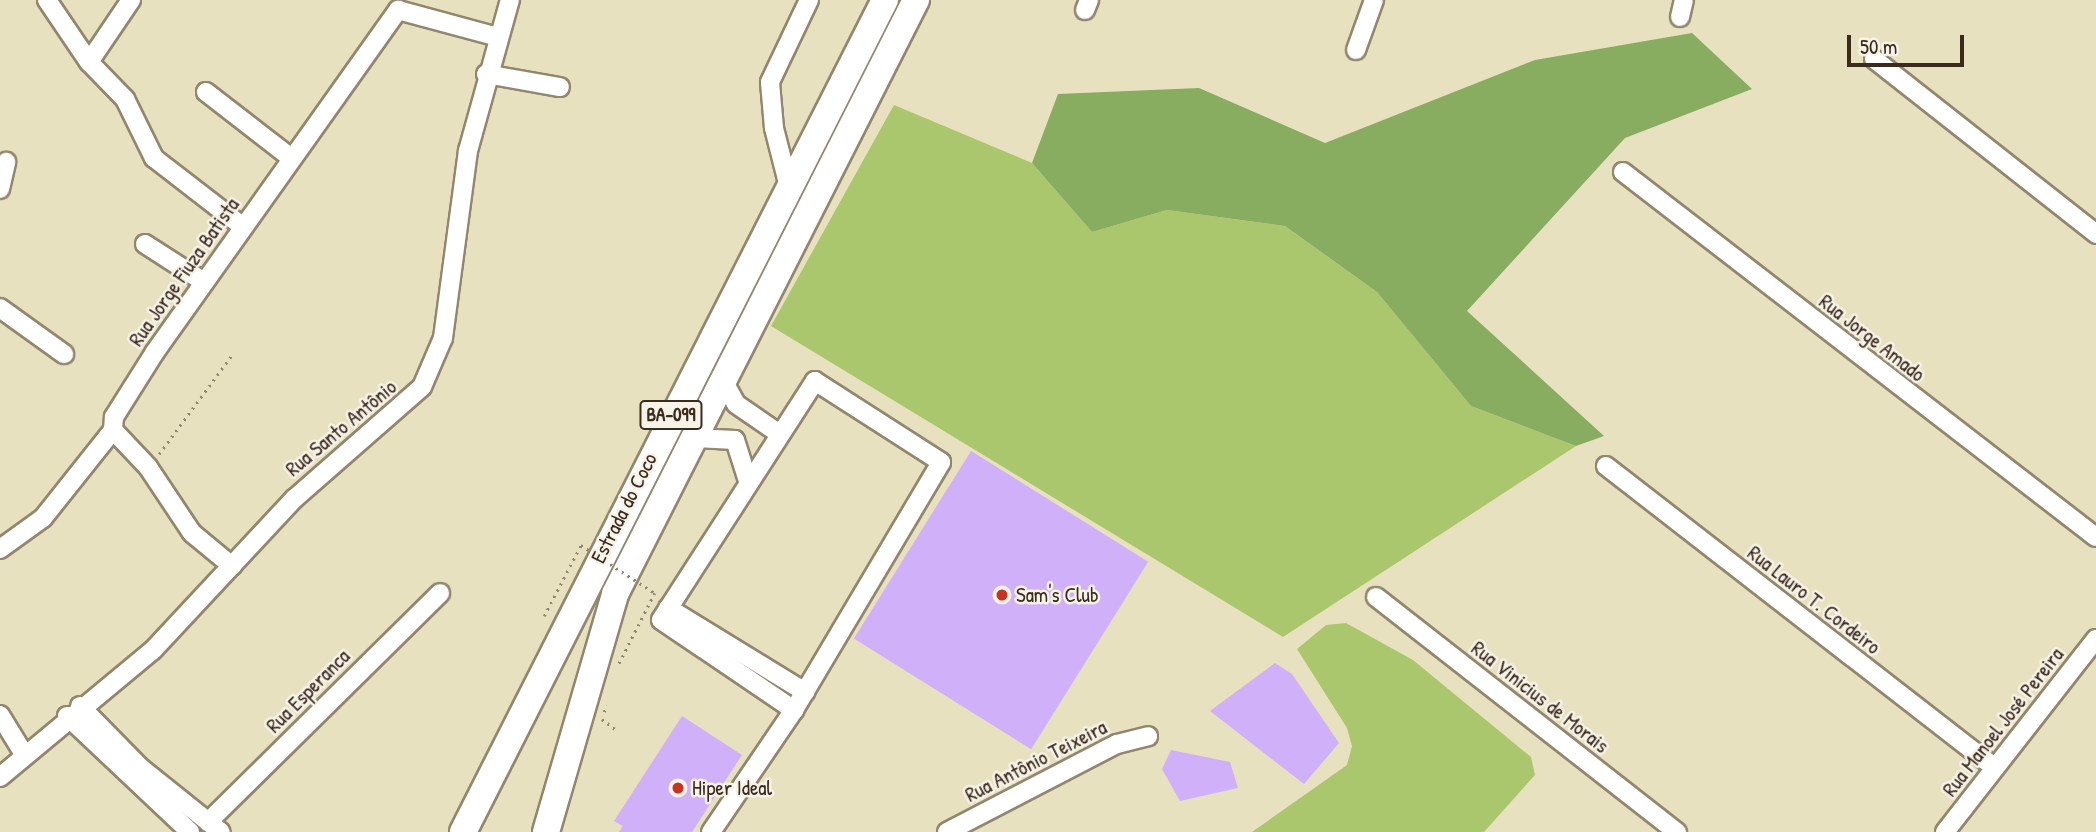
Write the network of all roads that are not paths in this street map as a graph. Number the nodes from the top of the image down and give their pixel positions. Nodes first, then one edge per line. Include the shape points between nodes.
1 (47, 0) edge
2 (131, 0) edge
3 (510, 0) edge
4 (809, 0) edge
5 (885, 0) edge
6 (916, 0) edge
7 (1374, 0) edge
8 (396, 5) edge
9 (498, 37) junction
10 (1356, 50) dead end
11 (1874, 59) dead end
12 (89, 62) junction
13 (486, 74) junction
14 (560, 87) dead end
15 (206, 92) dead end
16 (290, 158) junction
17 (6, 162) dead end
18 (1623, 172) dead end
19 (789, 187) junction
20 (0, 189) edge
21 (242, 226) junction
22 (2096, 234) edge
23 (145, 244) dead end
24 (204, 282) junction
25 (0, 308) edge
26 (64, 354) dead end
27 (724, 382) junction
28 (113, 429) junction
29 (778, 433) junction
30 (695, 438) junction
31 (1606, 466) dead end
32 (748, 481) junction
33 (2096, 537) edge
34 (0, 549) edge
35 (232, 566) junction
36 (440, 593) dead end
37 (1376, 597) dead end
38 (698, 638) junction
39 (2096, 639) edge
40 (734, 650) junction
41 (724, 665) junction
42 (766, 669) junction
43 (756, 685) junction
44 (805, 692) junction
45 (794, 709) junction
46 (73, 711) junction
47 (0, 715) edge
48 (1148, 736) dead end
49 (24, 754) junction
50 (1995, 768) junction
51 (0, 777) edge
52 (215, 827) edge
53 (463, 829) edge
54 (189, 832) edge
55 (545, 832) edge
56 (711, 832) edge
57 (947, 832) edge
58 (1677, 832) edge
59 (1945, 832) edge

1 - 12 street
2 - 12 street
3 - 9 street, Rua Santo Antônio
4 - 19 street via 770,82 774,128
5 - 19 highway, Estrada do Coco / BA-099
6 - 27 highway, Estrada do Coco / BA-099
7 - 10 street
8 - 9 street
8 - 16 street, Rua Jorge Fiuza Batista
9 - 13 street, Rua Santo Antônio
11 - 22 street
12 - 21 street via 125,99 154,158
13 - 14 street
13 - 35 street, Rua Santo Antônio via 435,363 407,407 317,477
15 - 16 street
16 - 21 street, Rua Jorge Fiuza Batista
17 - 20 street
18 - 33 street, Rua Jorge Amado
19 - 53 highway, Estrada do Coco / BA-099
21 - 24 street, Rua Jorge Fiuza Batista
23 - 24 street
24 - 28 street, Rua Jorge Fiuza Batista via 114,417
25 - 26 street
27 - 29 street via 736,404
27 - 30 highway, Estrada do Coco / BA-099
28 - 34 street, Rua Jorge Fiuza Batista via 43,518
28 - 35 street via 148,467 192,533
29 - 32 street
29 - 44 street via 815,381 941,462
30 - 32 street via 720,434 735,440
30 - 55 highway, Estrada do Coco / BA-099 via 603,625
31 - 50 street, Rua Lauro T. Cordeiro
32 - 38 street via 662,624
35 - 46 street, Rua Santo Antônio via 153,650
36 - 52 street, Rua Esperanca
37 - 58 street, Rua Vinicius de Morais
38 - 40 street
38 - 41 street
39 - 50 street, Rua Manoel José Pereira
40 - 41 street
40 - 42 street
41 - 43 street
42 - 43 street
42 - 44 street
43 - 45 street
44 - 45 street
45 - 56 street
46 - 49 street, Rua Santo Antônio
46 - 52 street
46 - 54 street
47 - 49 street
48 - 57 street, Rua Antônio Teixeira via 1117,744
49 - 51 street, Rua Santo Antônio
50 - 59 street, Rua Manoel José Pereira

